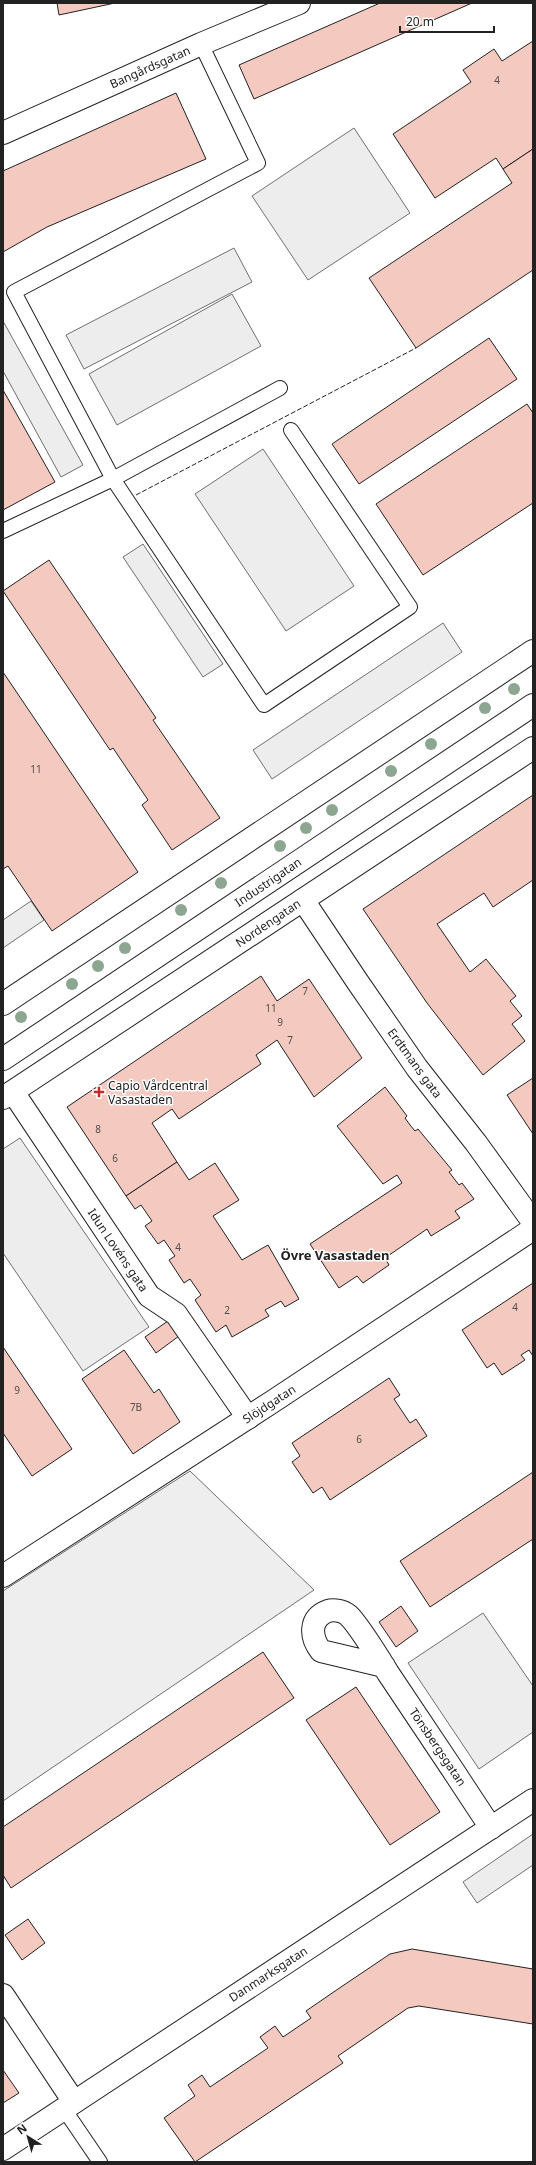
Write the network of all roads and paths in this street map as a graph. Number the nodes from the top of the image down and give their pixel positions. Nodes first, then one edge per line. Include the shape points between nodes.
1 (299, 3) edge
2 (201, 44) junction
3 (3, 133) edge
4 (280, 388) dead end
5 (291, 430) dead end
6 (113, 479) junction
7 (3, 531) edge
8 (533, 650) edge
9 (533, 705) edge
10 (533, 748) edge
11 (303, 900) junction
12 (3, 1004) edge
13 (3, 1059) edge
14 (8, 1095) edge
15 (533, 1222) edge
16 (533, 1229) edge
17 (248, 1418) junction
18 (3, 1576) edge
19 (384, 1666) dead end
20 (533, 1800) edge
21 (491, 1828) junction
22 (3, 1995) edge
23 (69, 2105) junction
24 (3, 2149) edge
25 (100, 2162) edge

1 - 2 street, Bangårdsgatan
2 - 3 street, Bangårdsgatan
2 - 6 lane via 258,164 14,292
4 - 6 lane
5 - 6 lane via 410,607 264,705
6 - 7 lane
8 - 12 street
9 - 13 street, Industrigatan
10 - 11 street, Nordengatan
11 - 14 street, Nordengatan
11 - 15 street, Erdtmans gata via 417,1068 476,1142
14 - 17 street, Idun Lovéns gata via 149,1296 176,1314
16 - 17 street, Slöjdgatan
17 - 18 street, Slöjdgatan
19 - 21 street, Tönsbergsgatan
20 - 21 street, Danmarksgatan
21 - 23 street, Danmarksgatan
22 - 23 street
23 - 24 street, Danmarksgatan
23 - 25 lane

